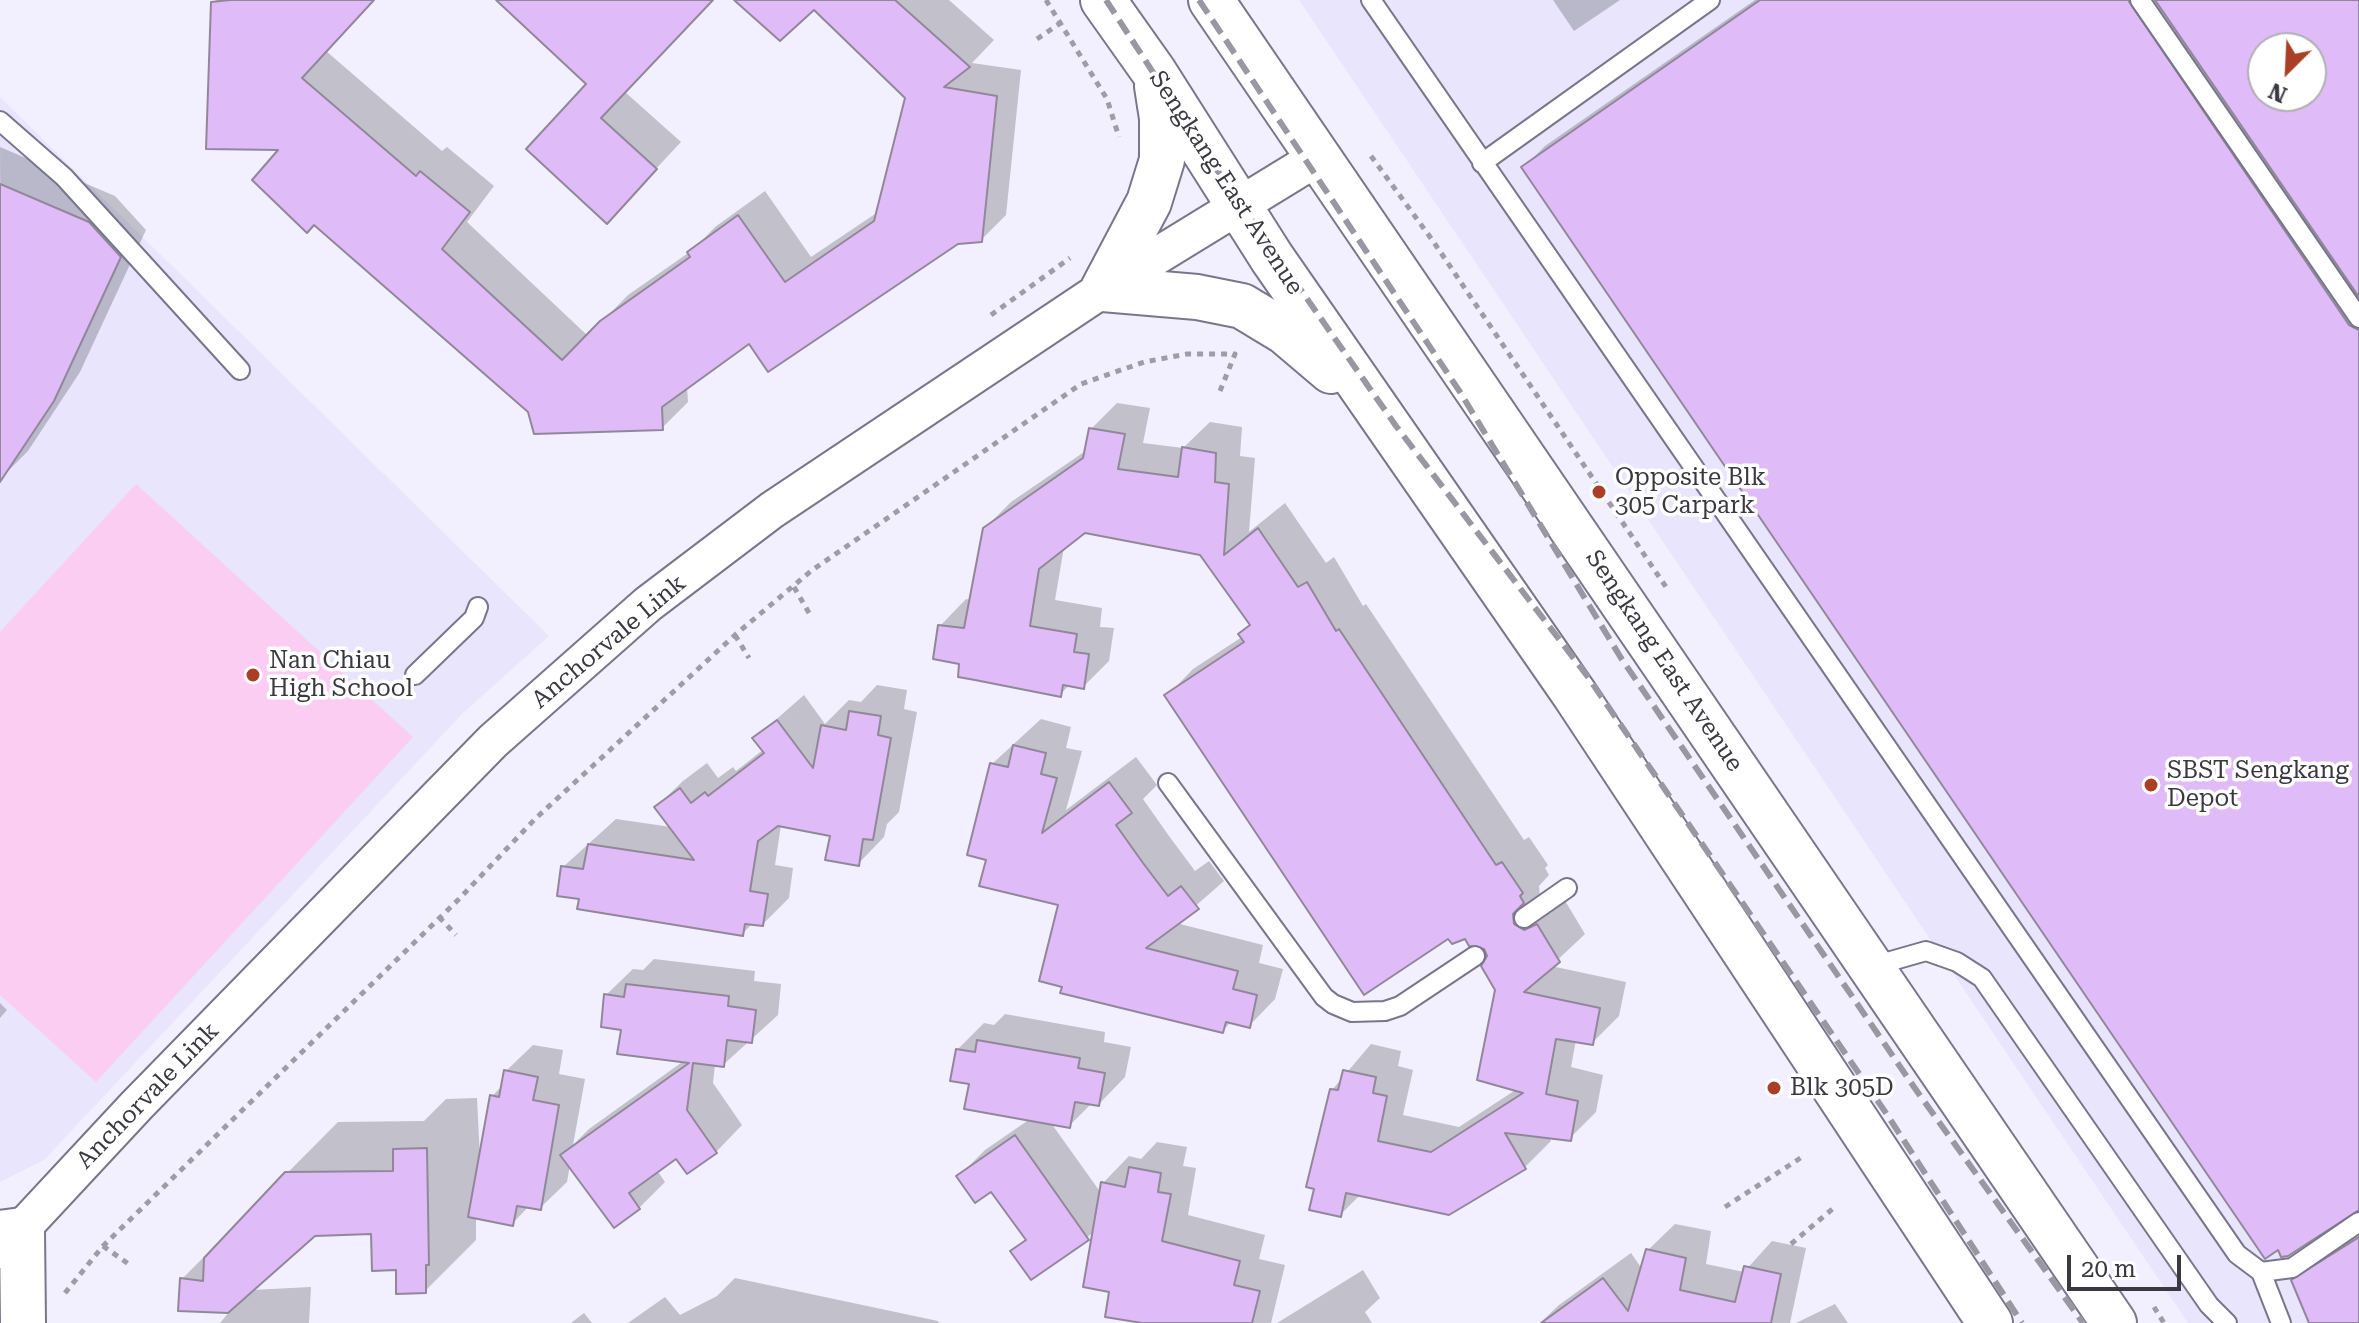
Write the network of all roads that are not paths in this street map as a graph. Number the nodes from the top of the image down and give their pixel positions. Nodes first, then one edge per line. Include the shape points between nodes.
1 (1103, 0) edge
2 (1211, 0) edge
3 (1371, 0) edge
4 (1710, 0) edge
5 (2140, 0) edge
6 (1154, 72) junction
7 (0, 121) edge
8 (1320, 156) junction
9 (1482, 163) junction
10 (1240, 206) junction
11 (1103, 289) junction
12 (2359, 318) edge
13 (240, 370) dead end
14 (1376, 409) junction
15 (478, 607) dead end
16 (415, 675) dead end
17 (1168, 783) dead end
18 (1567, 888) dead end
19 (1524, 918) dead end
20 (1475, 956) dead end
21 (1870, 967) junction
22 (2359, 1222) edge
23 (7, 1239) edge
24 (2261, 1272) junction
25 (23, 1323) edge
26 (1990, 1323) edge
27 (2114, 1323) edge
28 (2227, 1323) edge
29 (2281, 1323) edge

1 - 6 main road, Sengkang East Avenue
2 - 8 main road, Sengkang East Avenue
3 - 9 lane
4 - 9 lane
5 - 12 lane
6 - 10 main road, Sengkang East Avenue
6 - 11 main road via 1162,160 1149,202
7 - 13 lane via 64,177
8 - 10 street, Anchorvale Link
8 - 21 main road, Sengkang East Avenue
9 - 24 lane via 2237,1254
10 - 11 street, Anchorvale Link
10 - 14 main road, Sengkang East Avenue
11 - 14 main road via 1242,306 1285,332
11 - 23 street, Anchorvale Link via 772,510 648,604 493,741
14 - 26 main road, Sengkang East Avenue via 1575,695
15 - 16 lane via 474,618
17 - 20 lane via 1333,1004 1352,1012 1400,1006
18 - 19 lane
21 - 27 main road, Sengkang East Avenue
21 - 28 lane via 1926,951 1982,978 2209,1305
22 - 24 lane via 2292,1268
23 - 25 main road
24 - 29 lane

